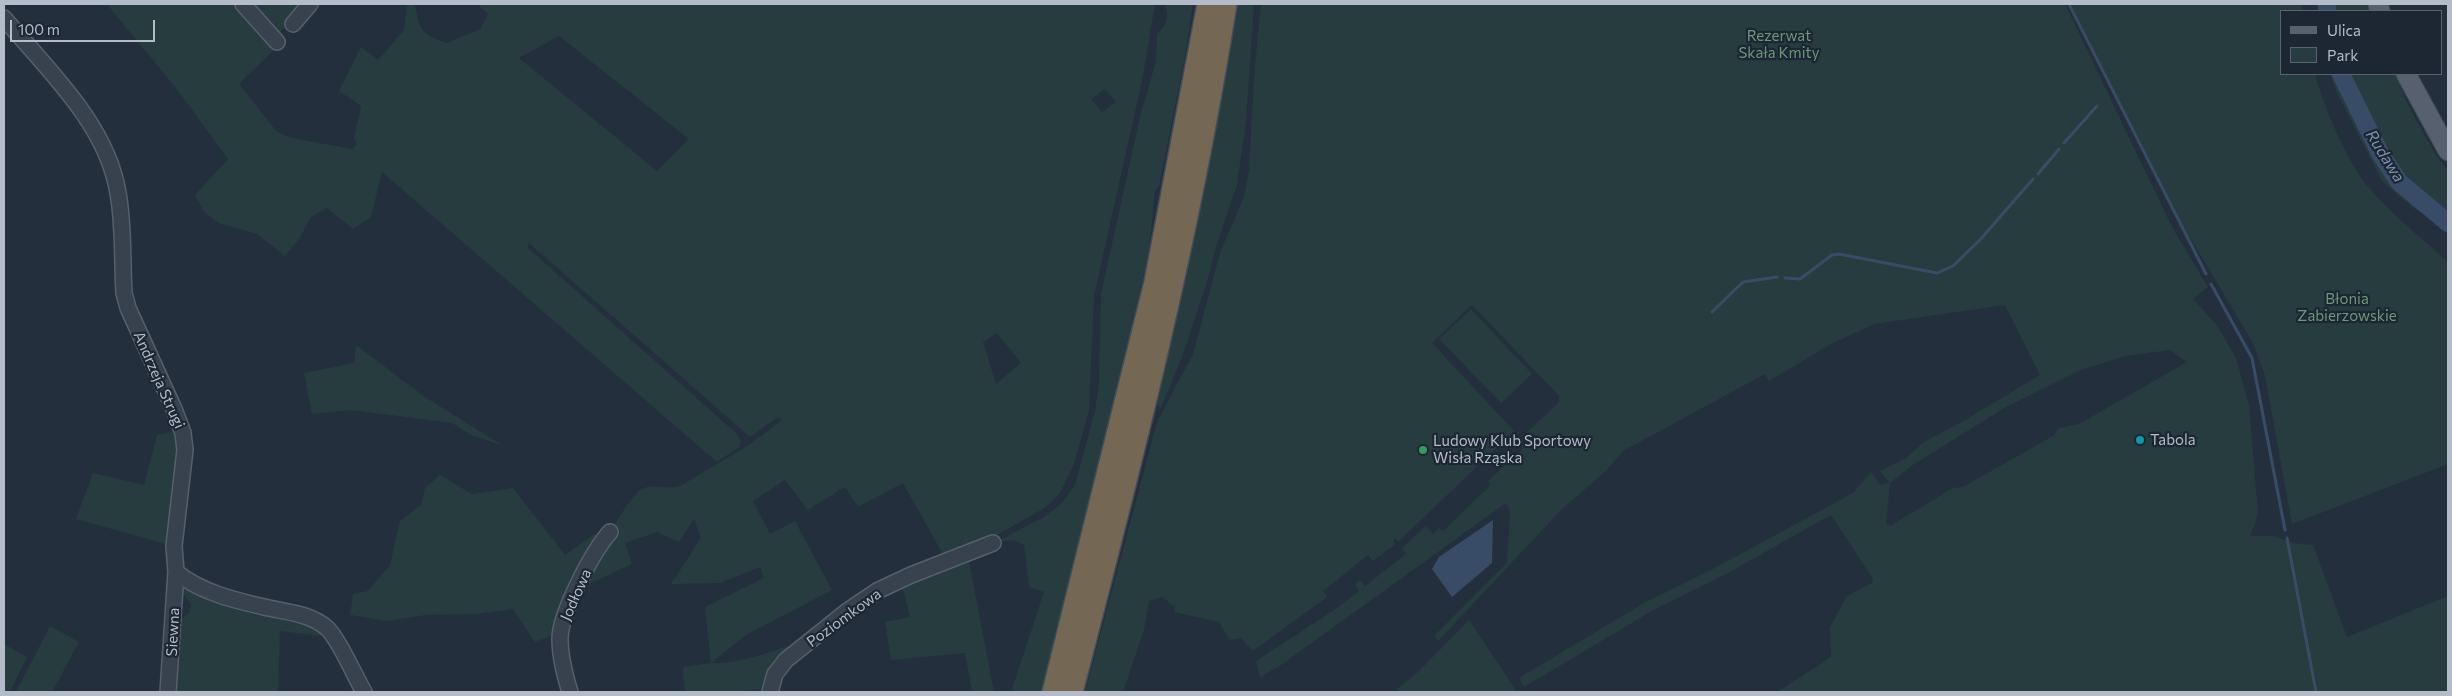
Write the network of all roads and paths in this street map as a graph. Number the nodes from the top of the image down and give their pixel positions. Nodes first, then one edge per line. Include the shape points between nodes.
1 (242, 4) edge
2 (310, 4) edge
3 (1208, 4) edge
4 (1226, 4) edge
5 (4, 18) edge
6 (293, 24) dead end
7 (277, 42) dead end
8 (2407, 75) edge
9 (2448, 151) edge
10 (610, 532) dead end
11 (993, 543) dead end
12 (176, 572) junction
13 (168, 692) edge
14 (364, 692) edge
15 (570, 692) edge
16 (770, 692) edge
17 (1053, 692) edge
18 (1072, 692) edge

1 - 7 street
2 - 6 street
3 - 17 highway via 1155,282
4 - 18 highway via 1173,282
5 - 12 street, Andrzeja Strugi via 80,109 100,142 112,171 119,194 124,293 135,325 171,402 185,450 174,539
8 - 9 main road
10 - 15 street, Jodłowa via 596,552 563,620 560,640
11 - 16 street, Poziomkowa via 877,591 786,660 775,674
12 - 13 street, Siewna
12 - 14 street via 185,580 223,596 303,615 321,624 334,638

